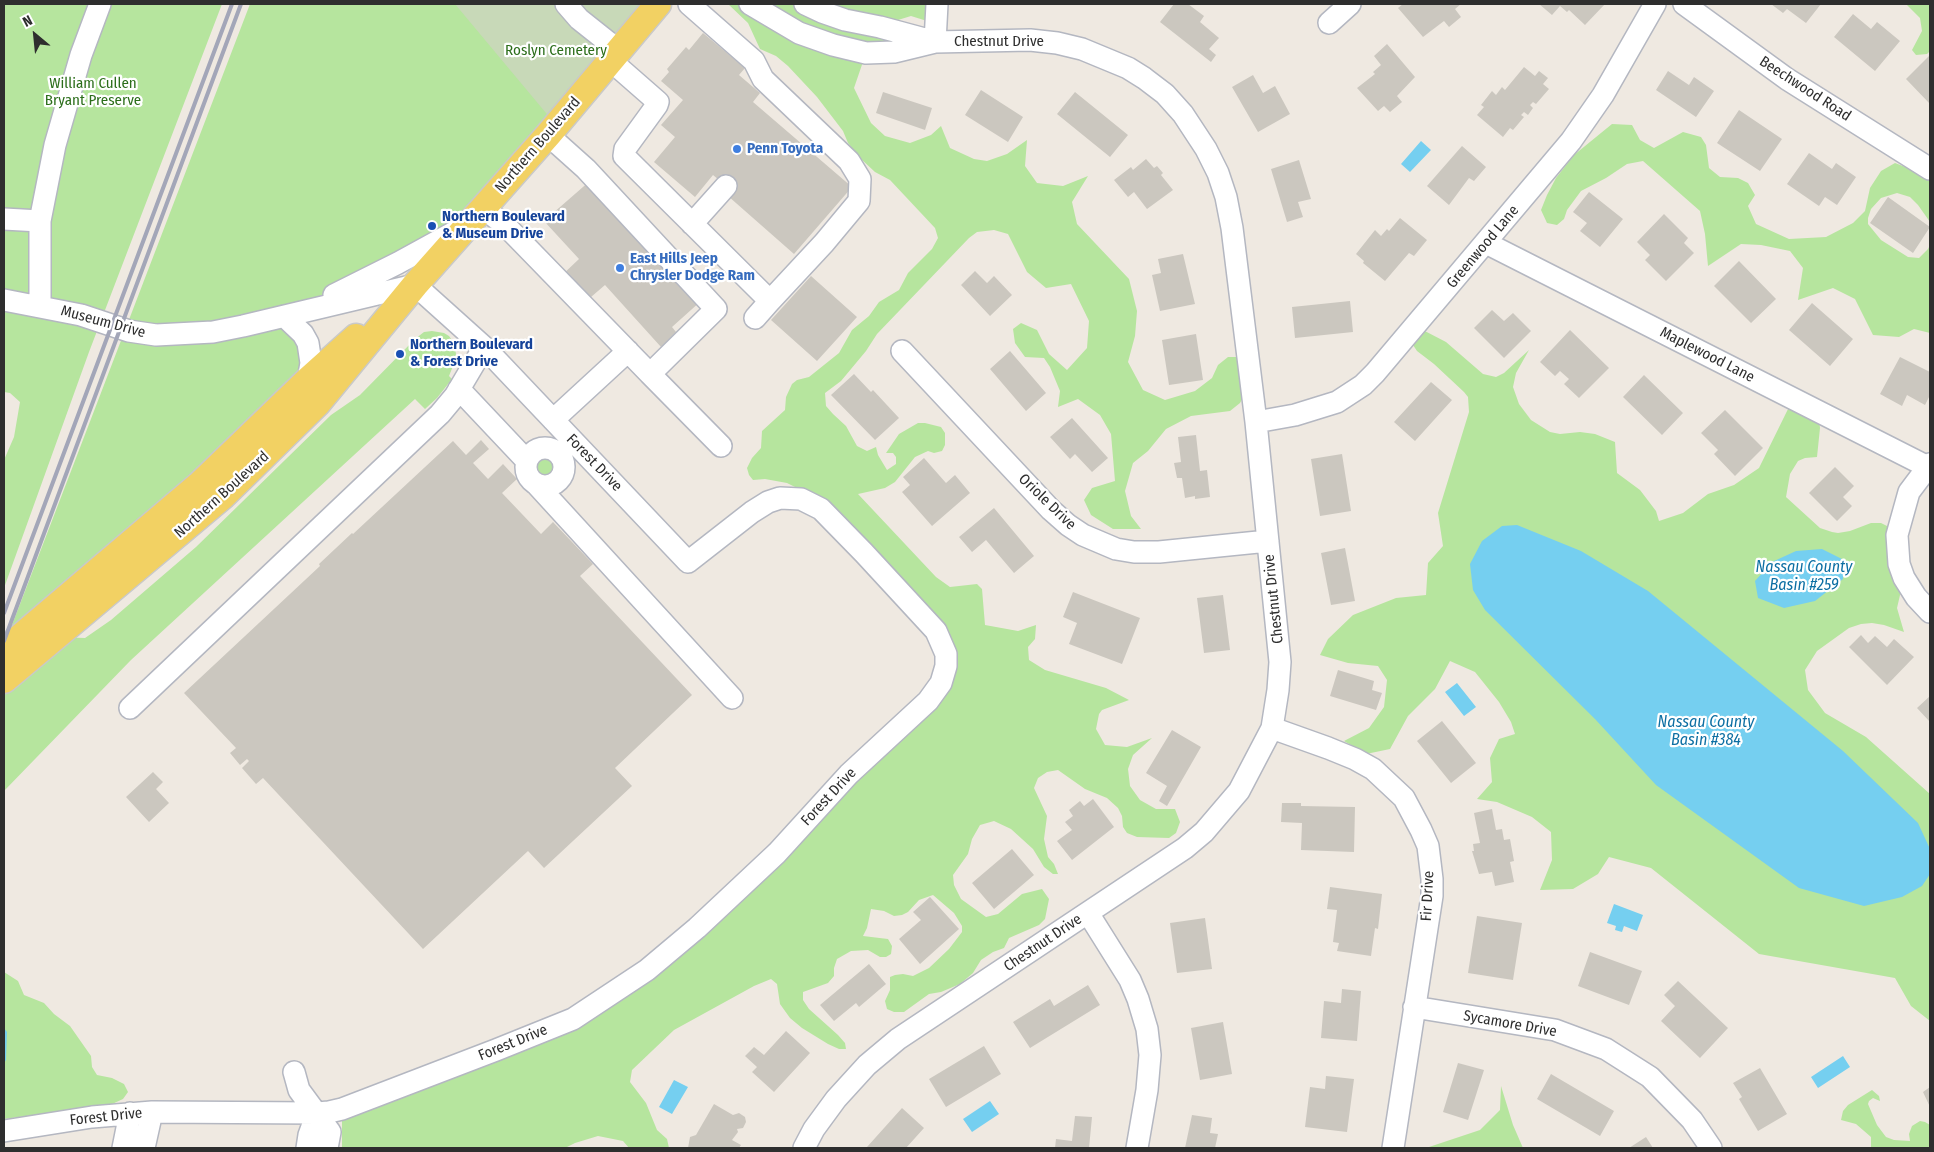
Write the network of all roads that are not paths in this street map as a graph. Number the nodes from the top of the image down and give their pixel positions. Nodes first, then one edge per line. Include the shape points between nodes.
1 (100, 4) edge
2 (566, 4) edge
3 (658, 4) edge
4 (689, 4) edge
5 (750, 4) edge
6 (805, 4) edge
7 (937, 4) edge
8 (1350, 4) edge
9 (1655, 4) edge
10 (1684, 4) edge
11 (1329, 23) dead end
12 (935, 42) junction
13 (614, 55) junction
14 (548, 135) junction
15 (1930, 169) edge
16 (726, 186) dead end
17 (476, 216) junction
18 (4, 219) edge
19 (40, 221) junction
20 (692, 224) junction
21 (1486, 243) junction
22 (415, 285) junction
23 (4, 300) edge
24 (770, 301) junction
25 (40, 306) junction
26 (4, 312) edge
27 (284, 316) junction
28 (755, 318) dead end
29 (484, 347) junction
30 (628, 351) junction
31 (902, 351) dead end
32 (650, 374) junction
33 (308, 380) junction
34 (459, 389) junction
35 (553, 420) junction
36 (1256, 422) junction
37 (721, 446) dead end
38 (566, 447) junction
39 (526, 460) junction
40 (1929, 466) edge
41 (537, 485) junction
42 (1268, 541) junction
43 (1930, 612) edge
44 (4, 651) edge
45 (4, 680) edge
46 (732, 698) dead end
47 (130, 708) dead end
48 (1272, 728) junction
49 (1088, 913) junction
50 (1414, 1007) junction
51 (294, 1072) dead end
52 (152, 1112) junction
53 (130, 1113) junction
54 (317, 1113) junction
55 (11, 1136) edge
56 (123, 1148) edge
57 (144, 1148) edge
58 (307, 1148) edge
59 (327, 1148) edge
60 (804, 1148) edge
61 (1137, 1148) edge
62 (1393, 1148) edge
63 (1711, 1148) edge

1 - 19 street, Museum Drive via 54,146
2 - 13 street
3 - 13 main road, Northern Boulevard
4 - 24 street via 754,61 763,79 849,161 860,179 859,201
5 - 12 street, Chestnut Drive via 799,33 866,53 894,52
6 - 12 street, Chestnut Drive via 845,20
7 - 12 street
8 - 11 street
9 - 21 street, Greenwood Lane via 1583,125
10 - 15 street, Beechwood Road via 1787,79
12 - 36 street, Chestnut Drive via 1030,40 1082,49 1144,78 1183,114 1206,149 1226,197
13 - 14 main road, Northern Boulevard
13 - 20 street via 658,102 625,149 624,156
14 - 17 main road, Northern Boulevard
14 - 32 street via 605,189 716,309
16 - 20 street
17 - 22 main road, Northern Boulevard
17 - 27 street via 353,287
17 - 30 street via 505,225
18 - 19 street
19 - 25 street, Museum Drive
20 - 24 street
21 - 36 street, Greenwood Lane via 1363,386 1337,402 1295,415
21 - 40 street, Maplewood Lane
22 - 27 street, Museum Drive
22 - 29 street, Forest Drive
22 - 33 main road, Northern Boulevard
22 - 45 main road, Northern Boulevard via 317,404 272,450 223,496
23 - 25 street, Museum Drive
24 - 28 street
25 - 26 street, Museum Drive
25 - 27 street, Museum Drive via 156,335 213,332
27 - 33 street via 308,343 311,363
29 - 34 street
29 - 35 street, Forest Drive
30 - 32 street
30 - 35 street
31 - 42 street, Oriole Drive via 1051,510 1083,535 1116,549 1134,552
32 - 37 street
33 - 44 main road, Northern Boulevard via 199,485
34 - 39 street
34 - 47 street via 440,414
35 - 38 street, Forest Drive
36 - 42 street, Chestnut Drive
38 - 39 street via 554,450 541,448
38 - 41 street via 561,478 550,486
38 - 54 street, Forest Drive via 688,562 768,502 780,498 801,499 821,509 936,631 946,654 943,678 928,701 849,774 777,853 647,970 573,1019 342,1108
39 - 41 street via 526,475
40 - 43 street via 1905,502 1897,549 1904,578
41 - 46 street
42 - 48 street, Chestnut Drive via 1280,662
48 - 49 street, Chestnut Drive via 1240,791 1204,832
48 - 50 street, Fir Drive via 1355,759 1397,789 1411,808 1428,846 1432,879
49 - 60 street, Chestnut Drive via 898,1039 866,1065 836,1099
49 - 61 street via 1130,980 1147,1029 1150,1055
50 - 62 street, Fir Drive
50 - 63 street, Sycamore Drive via 1555,1030 1606,1049 1650,1077 1692,1120
51 - 54 street via 299,1090
52 - 53 street, Forest Drive
52 - 54 street, Forest Drive
52 - 57 street
53 - 55 street, Forest Drive via 92,1117
53 - 56 street
54 - 58 street
54 - 59 street via 330,1132

